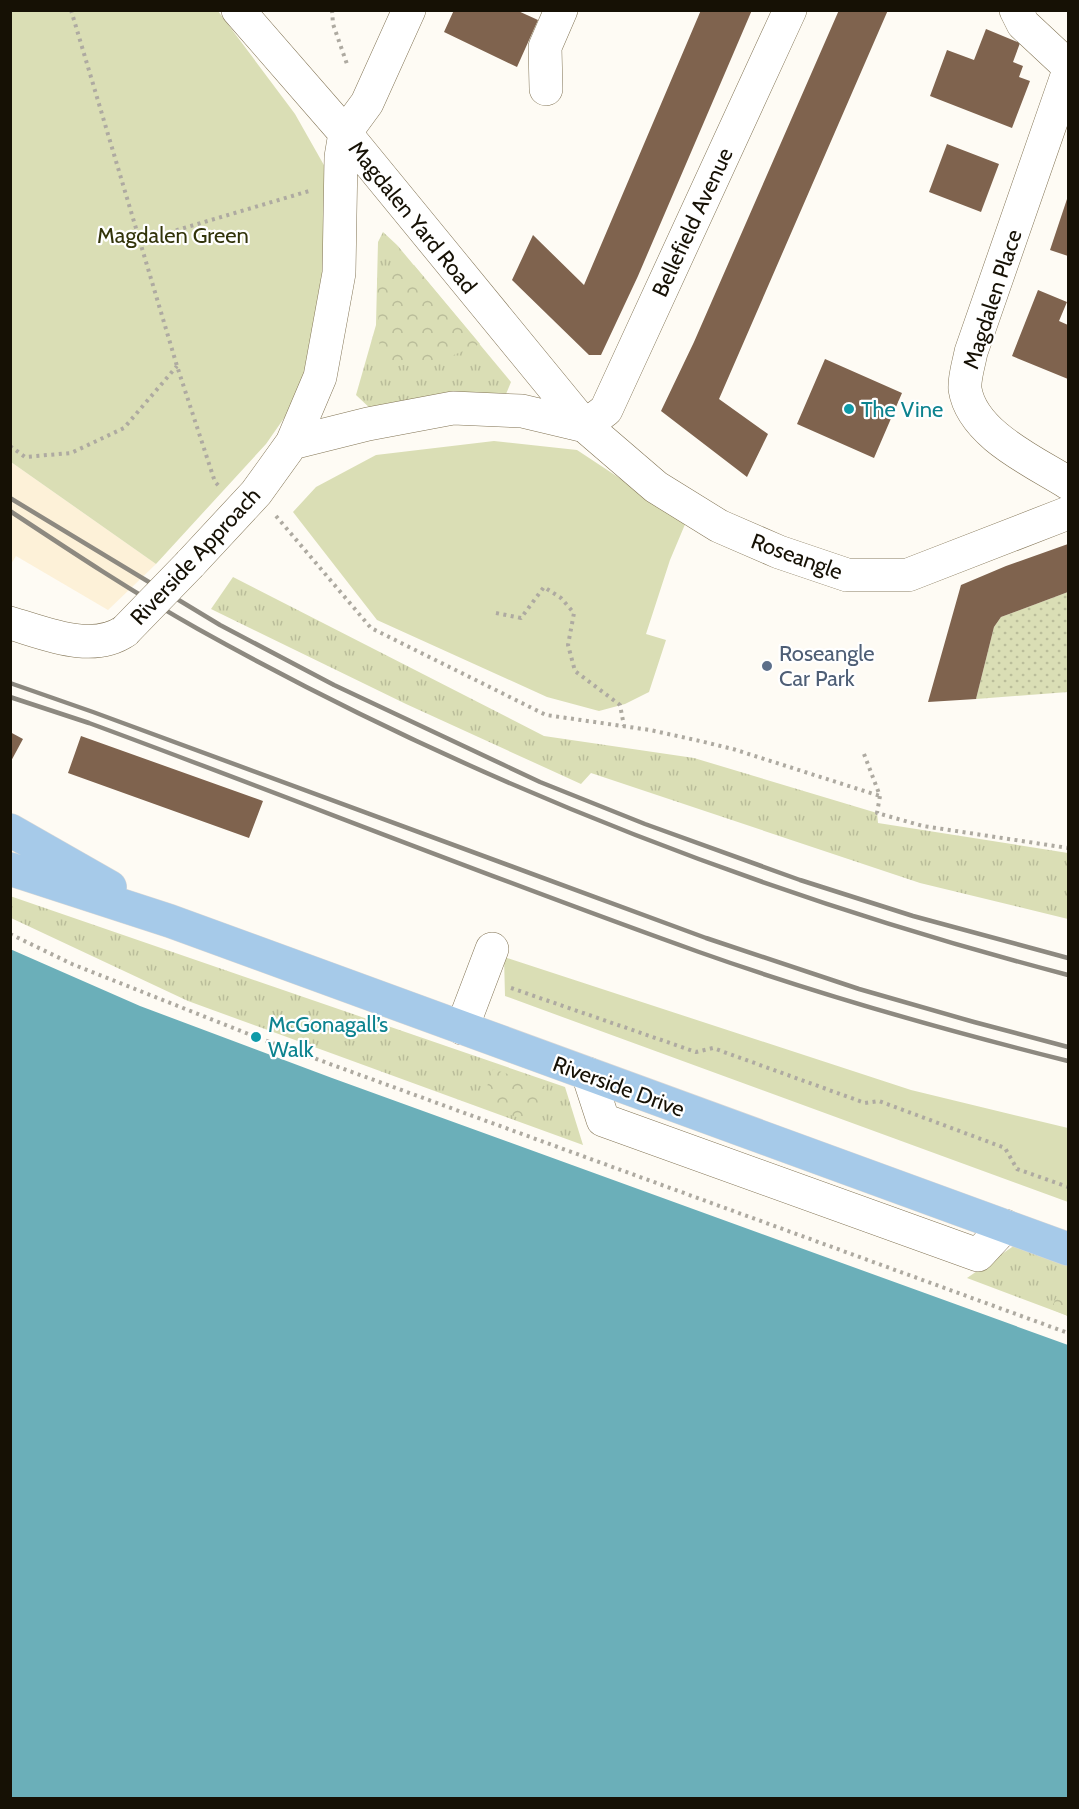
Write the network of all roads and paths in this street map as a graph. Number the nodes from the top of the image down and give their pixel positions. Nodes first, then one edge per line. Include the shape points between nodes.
1 (71, 10) edge
2 (238, 10) edge
3 (332, 10) edge
4 (409, 10) edge
5 (561, 10) edge
6 (790, 10) edge
7 (1016, 10) edge
8 (1068, 66) edge
9 (1068, 73) edge
10 (546, 90) dead end
11 (353, 122) junction
12 (341, 182) junction
13 (140, 241) junction
14 (177, 366) junction
15 (585, 426) junction
16 (292, 442) junction
17 (10, 446) edge
18 (1068, 483) edge
19 (250, 498) junction
20 (1068, 513) edge
21 (496, 613) dead end
22 (10, 623) edge
23 (624, 726) junction
24 (864, 754) dead end
25 (880, 796) junction
26 (10, 830) edge
27 (1068, 848) edge
28 (10, 869) edge
29 (170, 921) junction
30 (10, 934) edge
31 (487, 963) joint
32 (462, 1028) junction
33 (588, 1074) junction
34 (1068, 1187) edge
35 (1005, 1226) junction
36 (1068, 1249) edge
37 (1068, 1333) edge

1 - 13 path
2 - 11 street, Magdalen Yard Road
3 - 11 path
4 - 11 street, Riverside Approach via 367,103
5 - 10 street via 545,47
6 - 15 street, Bellefield Avenue via 606,410
7 - 8 street via 1023,24
9 - 18 street, Magdalen Place via 971,352 965,387 972,412 988,430
11 - 12 street, Riverside Approach via 341,157
11 - 15 street, Magdalen Yard Road
12 - 13 path
12 - 16 street, Riverside Approach via 339,273 320,377
13 - 14 path
14 - 17 path via 124,428 71,453 25,457
14 - 19 path via 215,483
15 - 16 street via 522,411 453,408
15 - 20 street, Roseangle via 656,487 719,526 847,575 908,575
16 - 19 street, Riverside Approach
19 - 22 street, Riverside Approach, bridge via 118,636 92,642 71,640
19 - 23 path via 371,628 546,715
21 - 23 path via 521,618 544,587 561,598 574,613 568,645 575,671 620,705
23 - 25 path via 733,749
24 - 25 path
25 - 27 path via 877,813 923,826
26 - 29 main road, Riverside Drive
28 - 29 main road, Riverside Drive
29 - 32 main road, Riverside Drive
30 - 37 path via 96,975 256,1037
31 - 32 street
31 - 34 path via 696,1052 713,1048 865,1103 879,1101 1005,1148 1017,1168
32 - 33 main road, Riverside Drive
33 - 35 main road, Riverside Drive
33 - 35 street via 603,1120 978,1255
35 - 36 main road, Riverside Drive

